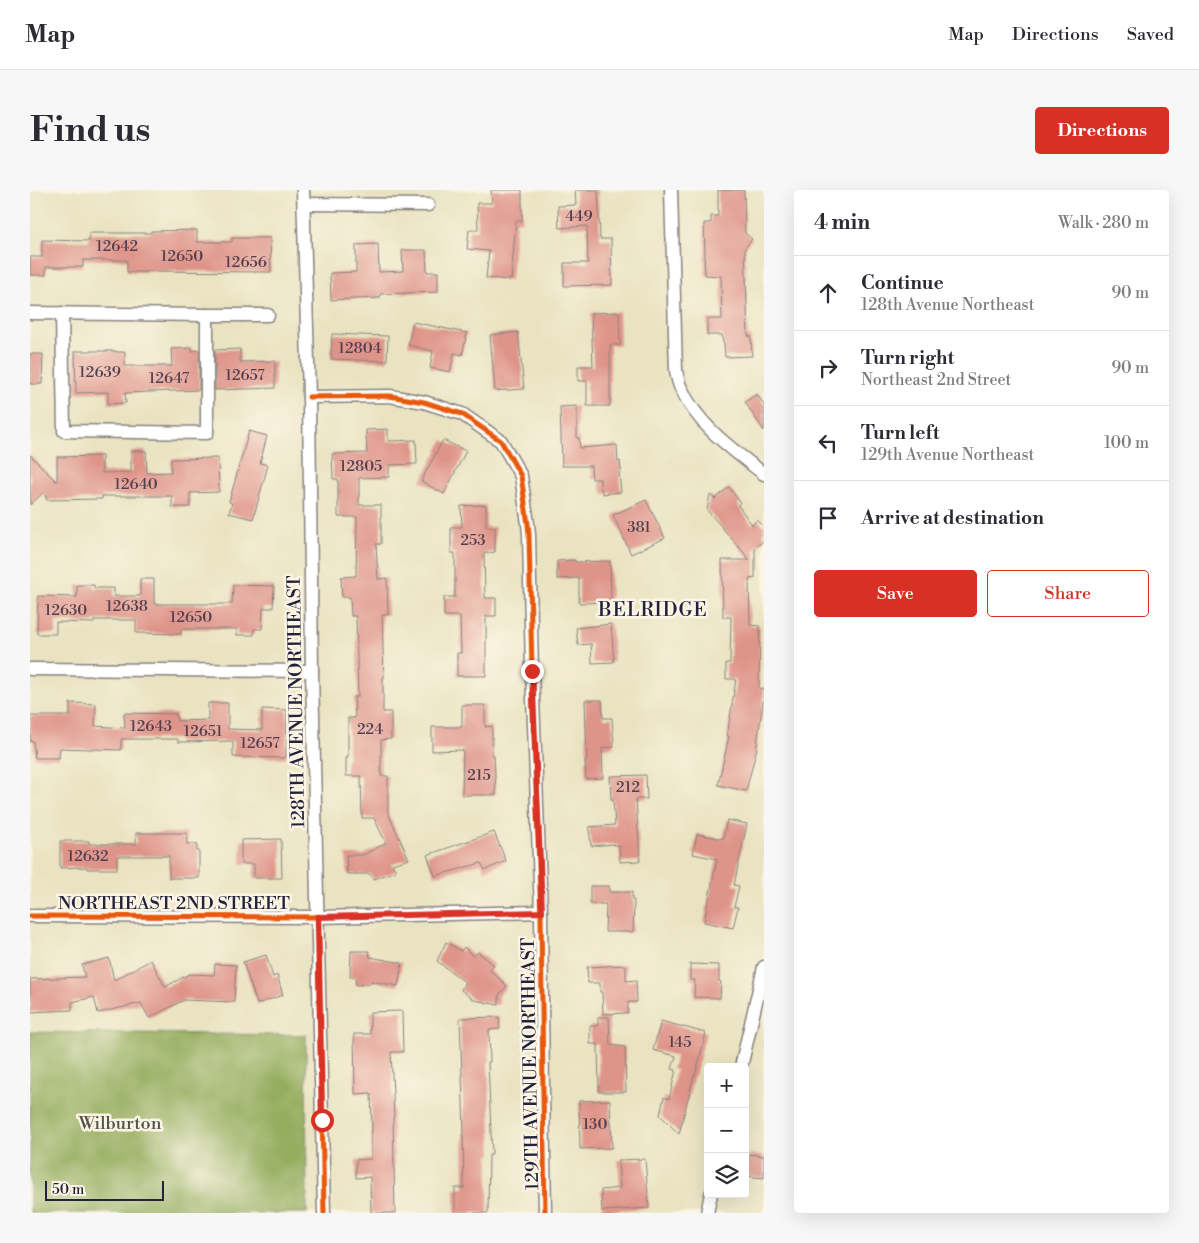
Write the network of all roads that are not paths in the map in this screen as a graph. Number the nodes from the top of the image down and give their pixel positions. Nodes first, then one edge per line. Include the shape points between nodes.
1 (303, 190) edge
2 (672, 190) edge
3 (304, 204) junction
4 (428, 205) dead end
5 (30, 312) edge
6 (62, 313) junction
7 (207, 315) junction
8 (268, 315) dead end
9 (309, 397) junction
10 (764, 474) edge
11 (30, 669) edge
12 (312, 671) junction
13 (542, 912) junction
14 (30, 916) edge
15 (318, 917) junction
16 (764, 967) edge
17 (742, 1063) edge
18 (710, 1198) edge
19 (324, 1213) edge
20 (545, 1213) edge
21 (706, 1213) edge

1 - 3 street, 128TH AVENUE NORTHEAST
2 - 10 street via 676,370 680,387 703,423
3 - 4 street
3 - 9 street, 128TH AVENUE NORTHEAST
5 - 6 street
6 - 7 street
6 - 7 street via 64,431 207,433
7 - 8 street
9 - 12 street, 128TH AVENUE NORTHEAST
9 - 13 street, 129TH AVENUE NORTHEAST via 390,396 462,414 501,441 520,476 528,524
11 - 12 street
12 - 15 street, 128TH AVENUE NORTHEAST
13 - 15 street, NORTHEAST 2ND STREET
13 - 20 street, 129TH AVENUE NORTHEAST
14 - 15 street, NORTHEAST 2ND STREET
15 - 19 street, 128TH AVENUE NORTHEAST
16 - 17 street
18 - 21 street

